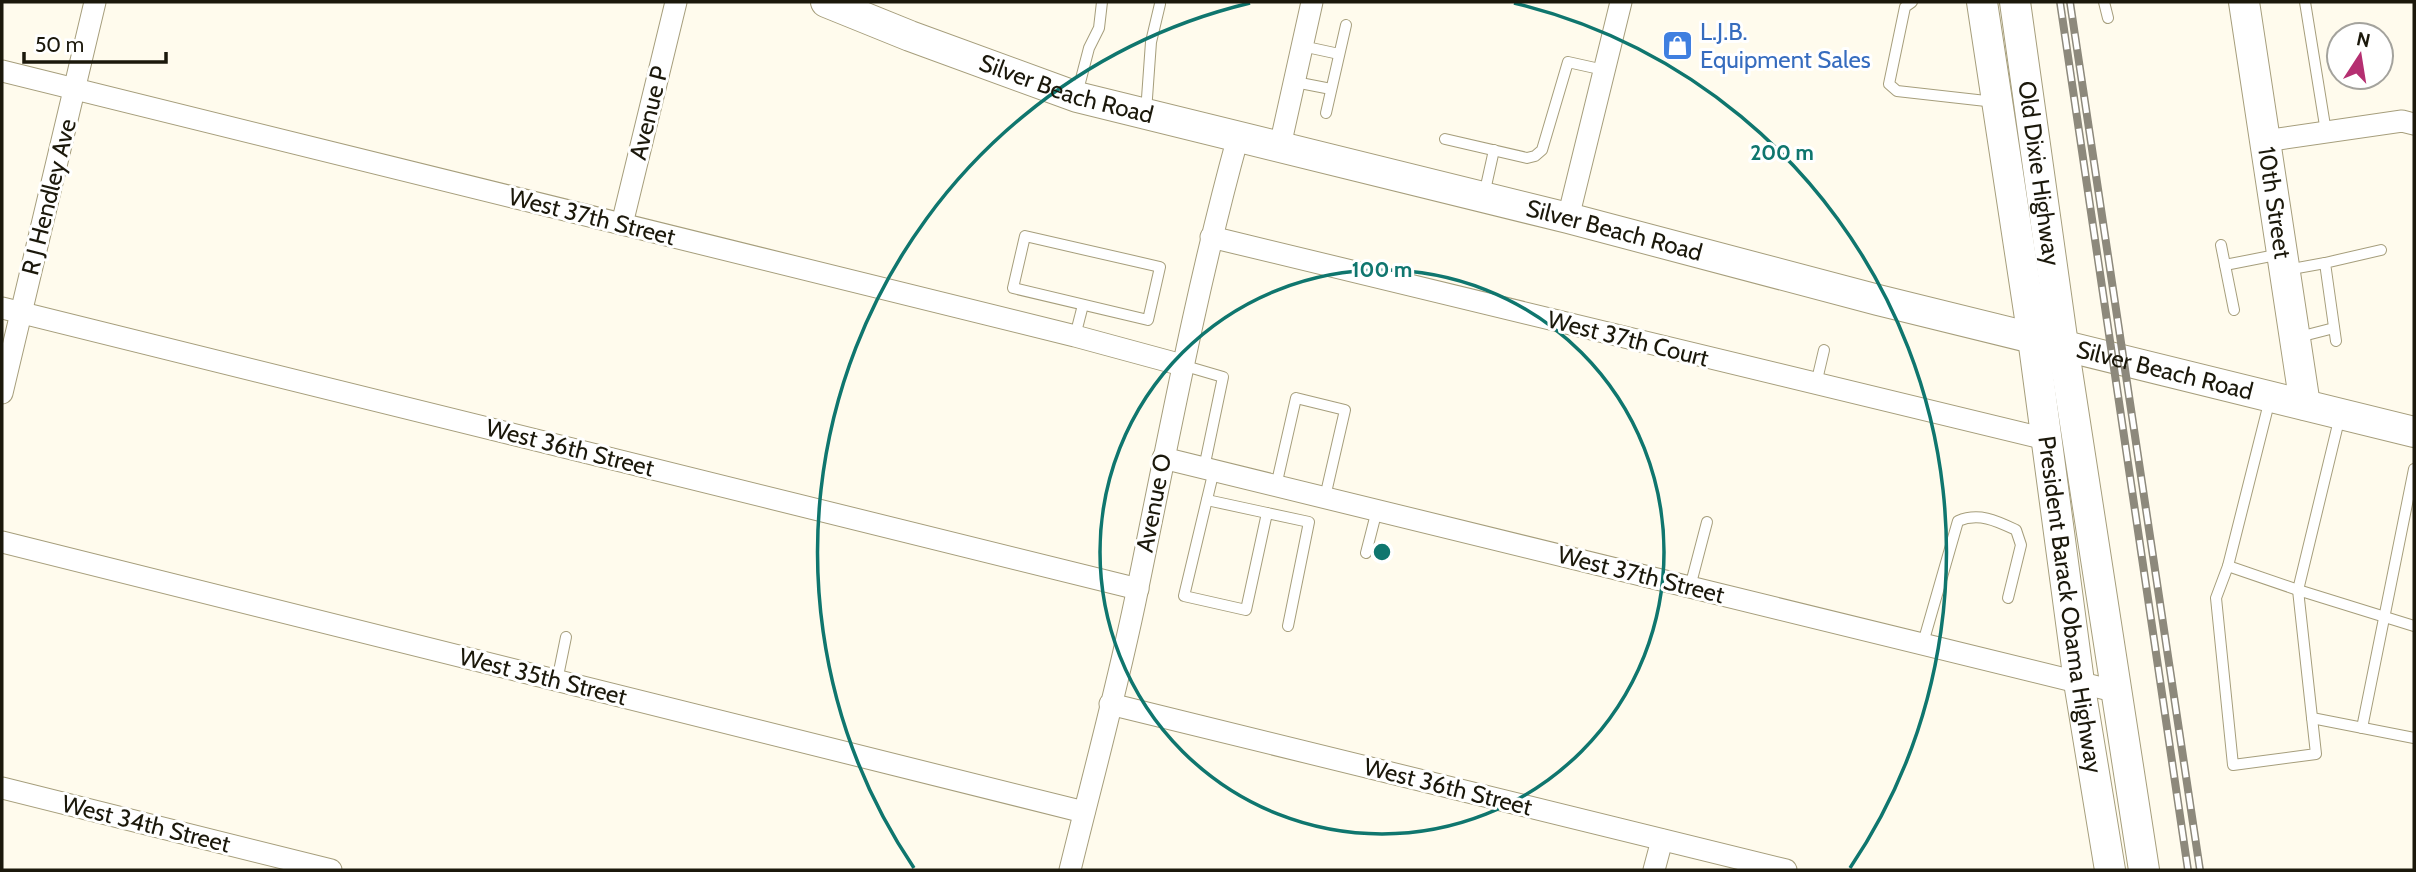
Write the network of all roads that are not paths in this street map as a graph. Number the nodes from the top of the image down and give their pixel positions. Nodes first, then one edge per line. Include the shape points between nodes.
1 (96, 2) edge
2 (676, 2) edge
3 (826, 2) edge
4 (1102, 2) edge
5 (1312, 2) edge
6 (1621, 2) edge
7 (1912, 2) edge
8 (1982, 2) edge
9 (2015, 2) edge
10 (2104, 2) edge
11 (2244, 2) edge
12 (2305, 2) edge
13 (1160, 4) dead end
14 (2108, 18) dead end
15 (1346, 25) dead end
16 (1303, 46) junction
17 (1339, 54) junction
18 (1604, 70) junction
19 (2, 71) edge
20 (1296, 75) junction
21 (75, 89) junction
22 (1331, 89) junction
23 (1077, 97) junction
24 (1997, 102) junction
25 (1326, 113) dead end
26 (1146, 114) junction
27 (2414, 124) edge
28 (2326, 132) junction
29 (1238, 136) junction
30 (1445, 139) dead end
31 (2265, 141) junction
32 (1280, 146) junction
33 (1494, 150) junction
34 (1483, 197) junction
35 (1568, 218) junction
36 (622, 224) junction
37 (1211, 237) junction
38 (2221, 245) dead end
39 (2381, 250) dead end
40 (2283, 262) junction
41 (2325, 263) junction
42 (2225, 265) junction
43 (1083, 305) junction
44 (11, 310) edge
45 (2234, 310) dead end
46 (2333, 328) junction
47 (1075, 336) junction
48 (2033, 338) junction
49 (2295, 338) junction
50 (2336, 341) dead end
51 (2063, 345) junction
52 (1824, 350) dead end
53 (1182, 365) junction
54 (1816, 384) junction
55 (2, 393) edge
56 (2270, 397) junction
57 (2305, 404) junction
58 (2341, 413) junction
59 (2414, 432) edge
60 (2046, 439) junction
61 (1163, 458) junction
62 (2414, 468) edge
63 (1209, 469) junction
64 (1276, 485) junction
65 (1325, 497) junction
66 (1207, 500) junction
67 (1377, 510) junction
68 (1267, 513) junction
69 (1707, 522) dead end
70 (2, 542) edge
71 (1366, 553) dead end
72 (2228, 566) junction
73 (1690, 587) junction
74 (1138, 589) junction
75 (2298, 590) junction
76 (2008, 598) dead end
77 (2384, 618) junction
78 (1288, 626) dead end
79 (2414, 626) edge
80 (566, 637) dead end
81 (1923, 643) junction
82 (557, 681) junction
83 (2079, 682) junction
84 (2118, 692) junction
85 (1111, 704) junction
86 (2312, 718) junction
87 (2362, 728) junction
88 (2414, 738) edge
89 (2, 788) edge
90 (1084, 812) junction
91 (1662, 840) junction
92 (331, 870) edge
93 (1070, 870) edge
94 (1654, 870) edge
95 (1786, 870) edge
96 (2110, 870) edge
97 (2144, 870) edge

1 - 21 street, R J Hendley Ave
2 - 36 street, Avenue P
3 - 23 street, Silver Beach Road
4 - 23 lane via 1099,28
5 - 16 street
6 - 18 street
7 - 24 lane via 1905,7 1889,84 1897,92
8 - 24 street, Old Dixie Highway
9 - 51 street, Old Dixie Highway
10 - 14 lane
11 - 31 street, 10th Street
12 - 28 lane
13 - 26 lane via 1151,42
15 - 17 lane
16 - 17 lane
16 - 20 street
17 - 22 lane
18 - 33 lane via 1568,62 1542,150 1535,156
18 - 35 street
19 - 21 street, West 37th Street
20 - 22 lane
20 - 32 street
21 - 36 street, West 37th Street
21 - 44 street, R J Hendley Ave
22 - 25 lane
23 - 26 street, Silver Beach Road
24 - 48 street, Old Dixie Highway
26 - 29 street, Silver Beach Road
27 - 28 street via 2402,121
28 - 31 street
29 - 32 street, Silver Beach Road
29 - 37 street, Avenue O
30 - 33 lane
31 - 40 street, 10th Street
32 - 34 street, Silver Beach Road
33 - 34 lane
34 - 35 street, Silver Beach Road
35 - 48 street, Silver Beach Road
36 - 47 street, West 37th Street
37 - 53 street, Avenue O
37 - 54 street, West 37th Court
38 - 42 lane
39 - 41 lane
40 - 41 lane
40 - 42 lane
40 - 49 street, 10th Street
41 - 46 lane
42 - 45 lane
43 - 43 lane via 1147,320 1160,267 1025,236 1013,288
43 - 47 lane
44 - 55 street, R J Hendley Ave
44 - 74 street, West 36th Street
46 - 49 lane
46 - 50 lane
47 - 53 street, West 37th Street
48 - 51 street, Silver Beach Road
48 - 60 street, President Barack Obama Highway
49 - 57 street, 10th Street
51 - 56 street, Silver Beach Road
51 - 84 street, President Barack Obama Highway
52 - 54 lane
53 - 61 street, Avenue O
53 - 63 lane via 1223,377
54 - 60 street, West 37th Court
56 - 57 street, Silver Beach Road
56 - 72 lane
57 - 58 street, Silver Beach Road
58 - 59 street, Silver Beach Road
58 - 75 lane
60 - 83 street, President Barack Obama Highway
61 - 63 street, West 37th Street
61 - 74 street, Avenue O
62 - 77 lane
63 - 64 street, West 37th Street
63 - 66 lane
64 - 65 street, West 37th Street
64 - 65 lane via 1296,398 1345,410
65 - 67 street, West 37th Street
66 - 68 lane
66 - 68 lane via 1184,596 1246,610
67 - 71 lane
67 - 73 street, West 37th Street
68 - 78 lane via 1309,522
69 - 73 lane
70 - 82 street, West 35th Street
72 - 75 lane
72 - 86 lane via 2216,598 2233,765 2316,754
73 - 81 street, West 37th Street
74 - 85 street, Avenue O
75 - 77 lane
75 - 86 lane
76 - 81 lane via 2021,545 2016,530 1970,516 1958,522
77 - 79 lane
77 - 87 lane
80 - 82 lane
81 - 83 street, West 37th Street
82 - 90 street, West 35th Street
83 - 84 street, West 37th Street
83 - 96 street, President Barack Obama Highway
84 - 97 street, President Barack Obama Highway
85 - 90 street, Avenue O
85 - 91 street, West 36th Street
86 - 87 lane
87 - 88 lane
89 - 92 street, West 34th Street
90 - 93 street, Avenue O
91 - 94 street
91 - 95 street, West 36th Street

